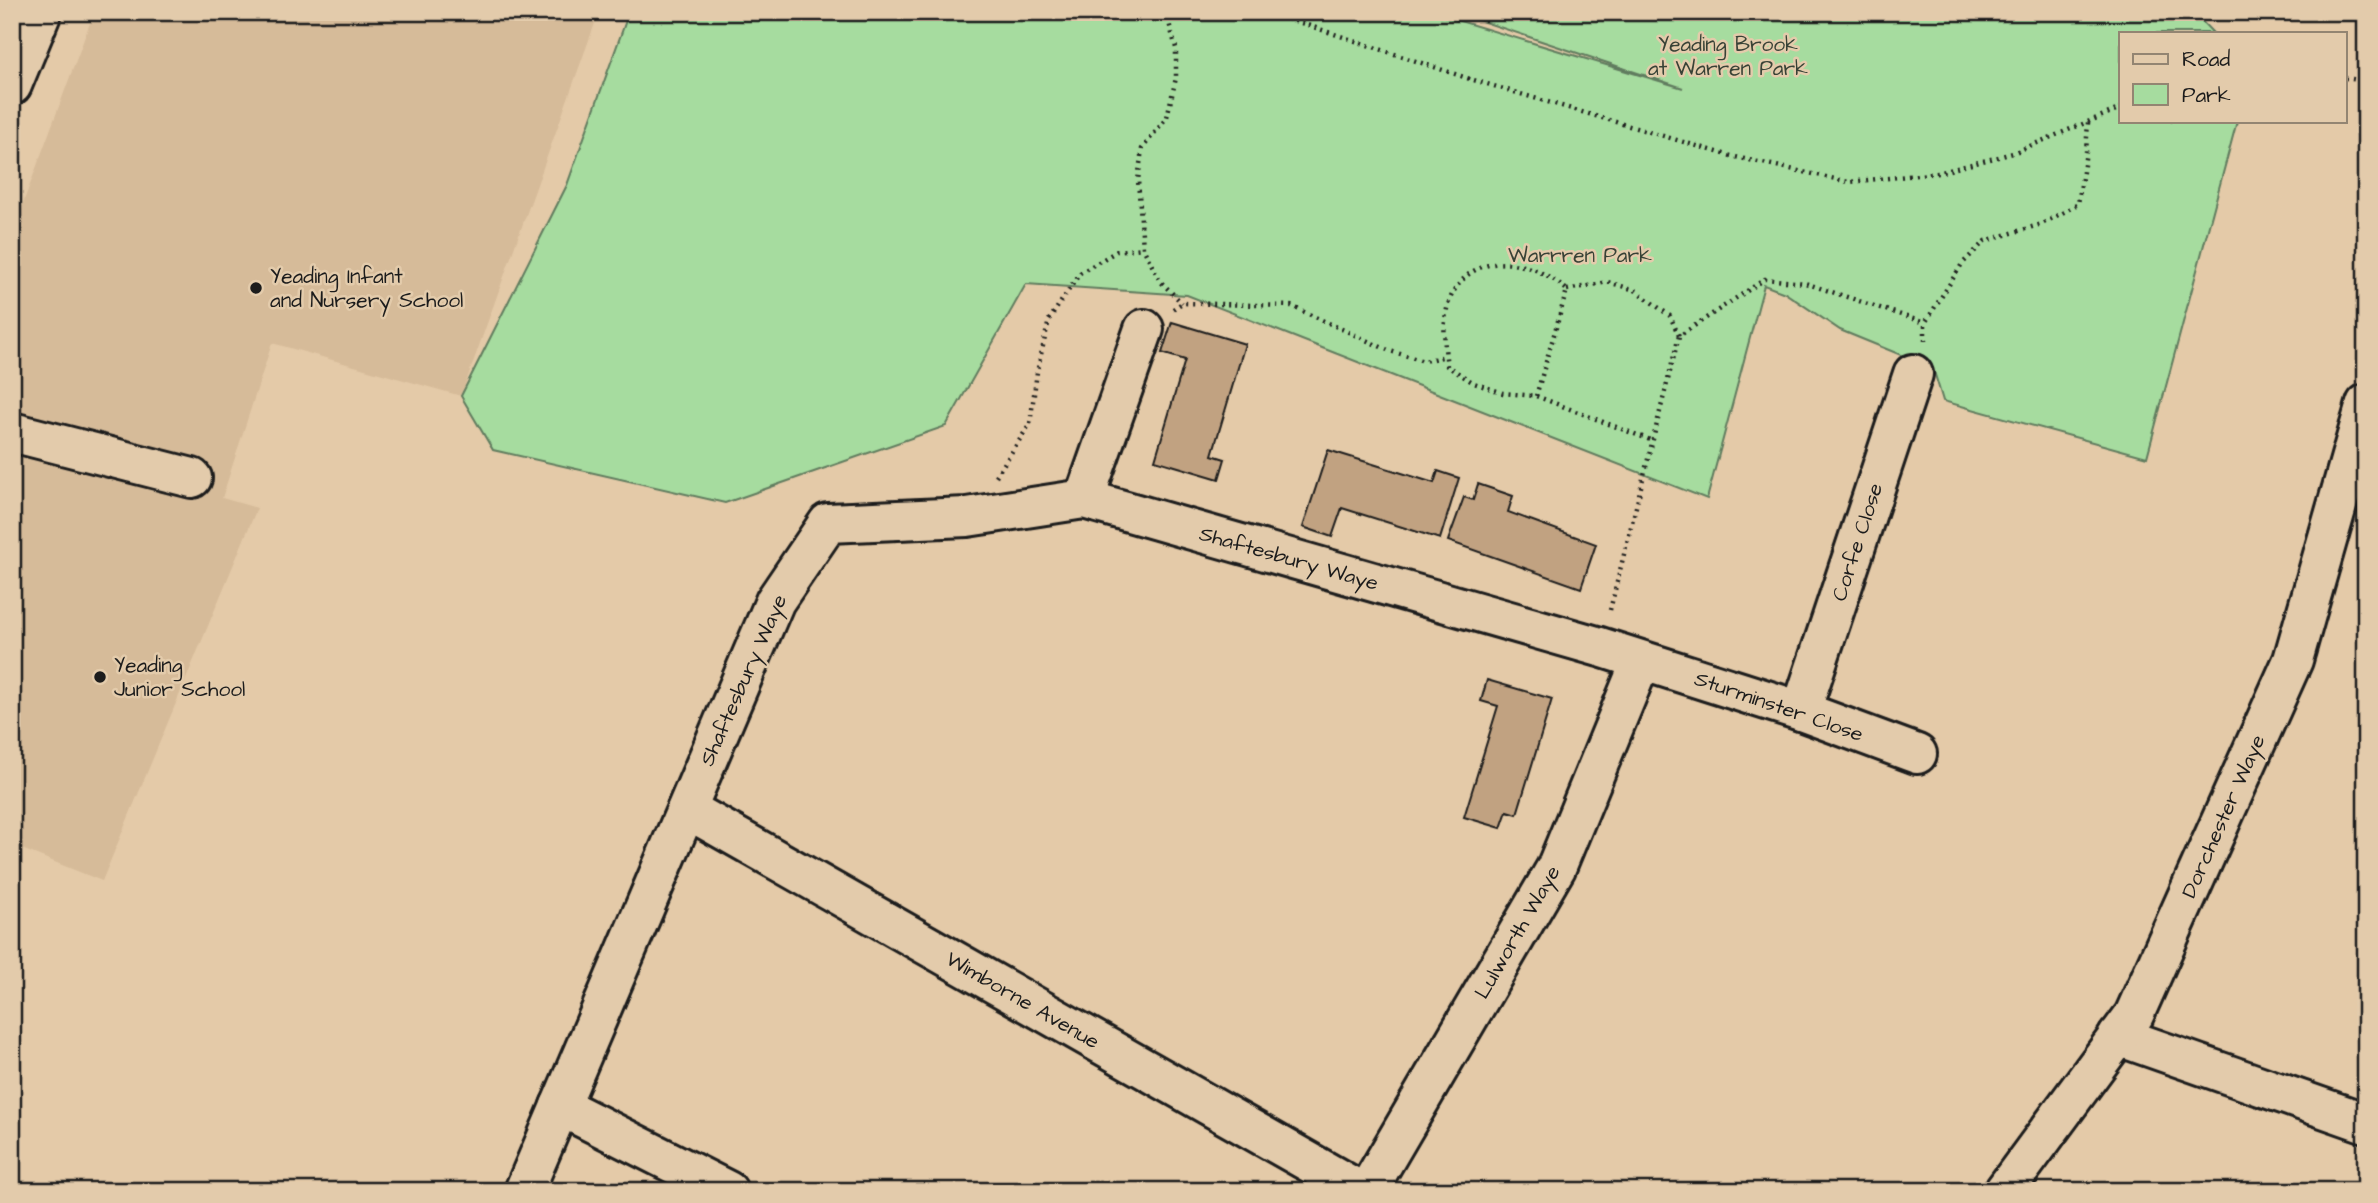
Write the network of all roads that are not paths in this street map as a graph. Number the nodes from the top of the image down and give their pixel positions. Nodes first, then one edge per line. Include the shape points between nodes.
1 (42, 12) edge
2 (12, 85) edge
3 (1144, 329) road end
4 (1913, 373) road end
5 (2366, 404) edge
6 (12, 432) edge
7 (192, 478) dead end
8 (1084, 499) junction
9 (1641, 661) junction
10 (1801, 711) junction
11 (1917, 754) dead end
12 (687, 809) junction
13 (2118, 1036) junction
14 (560, 1106) junction
15 (2366, 1124) edge
16 (524, 1191) edge
17 (728, 1191) edge
18 (1360, 1191) edge
19 (1367, 1191) edge
20 (2004, 1191) edge

1 - 2 street
3 - 8 street
4 - 10 street, Corfe Close
5 - 13 street, Dorchester Waye via 2293,660 2134,1015
6 - 7 street
8 - 9 street, Shaftesbury Waye
8 - 12 street, Shaftesbury Waye via 967,517 828,523 775,601
9 - 10 street, Sturminster Close
9 - 19 street, Lulworth Waye via 1556,868
10 - 11 street, Sturminster Close
12 - 14 street, Shaftesbury Waye
12 - 18 street, Wimborne Avenue
13 - 15 street
13 - 20 street, Dorchester Waye
14 - 16 street, Shaftesbury Waye
14 - 17 street

